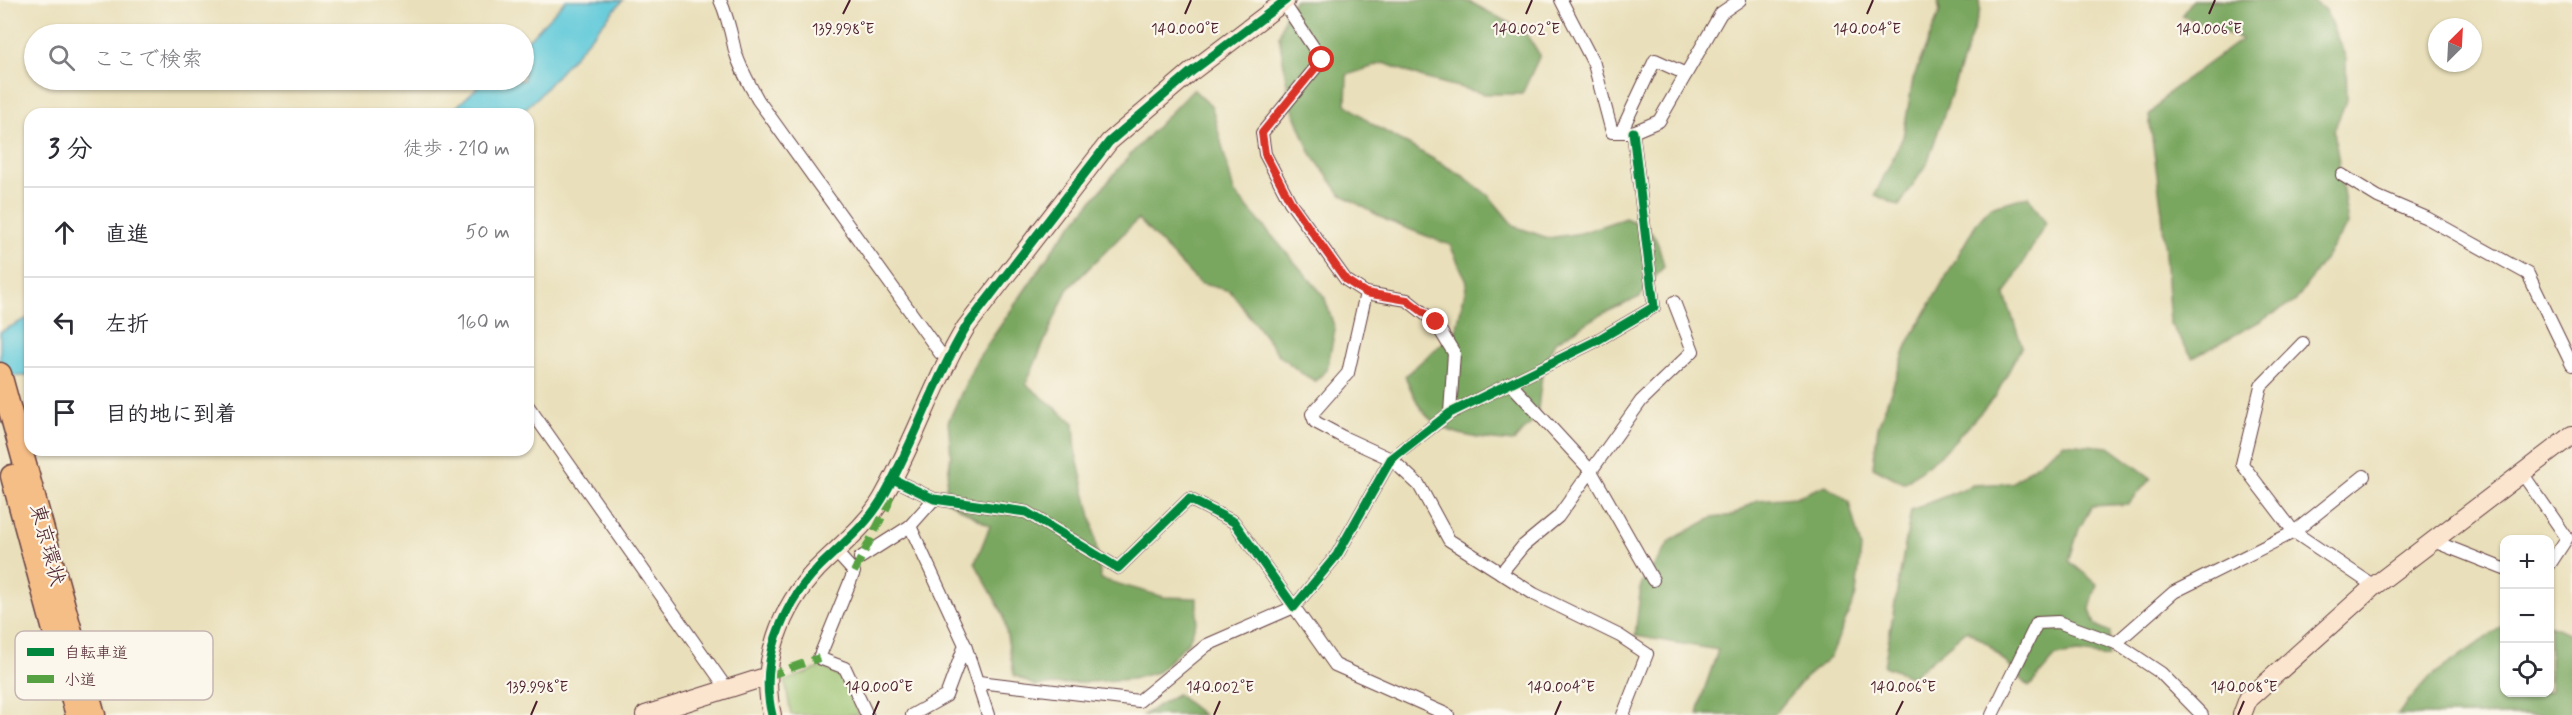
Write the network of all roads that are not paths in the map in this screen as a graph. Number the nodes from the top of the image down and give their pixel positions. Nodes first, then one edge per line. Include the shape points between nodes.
1 (720, 0) edge
2 (1561, 0) edge
3 (1740, 0) edge
4 (1284, 1) edge
5 (1686, 74) junction
6 (1627, 132) junction
7 (2342, 175) dead end
8 (1366, 293) junction
9 (1674, 302) dead end
10 (2303, 343) dead end
11 (948, 358) junction
12 (2572, 365) edge
13 (0, 374) edge
14 (1510, 383) junction
15 (1450, 412) junction
16 (534, 415) edge
17 (5, 422) edge
18 (2572, 435) edge
19 (1391, 459) junction
20 (1591, 471) junction
21 (2522, 473) junction
22 (2364, 476) dead end
23 (893, 478) junction
24 (934, 499) junction
25 (910, 526) junction
26 (2294, 532) junction
27 (2433, 541) junction
28 (835, 552) junction
29 (860, 558) dead end
30 (2554, 560) edge
31 (2500, 568) edge
32 (1501, 573) junction
33 (1653, 580) dead end
34 (2374, 586) junction
35 (1294, 607) junction
36 (56, 631) edge
37 (68, 631) edge
38 (2116, 643) junction
39 (965, 645) junction
40 (768, 676) junction
41 (979, 682) junction
42 (727, 689) junction
43 (73, 700) edge
44 (89, 700) edge
45 (77, 715) edge
46 (94, 715) edge
47 (645, 715) edge
48 (772, 715) edge
49 (867, 715) edge
50 (912, 715) edge
51 (988, 715) edge
52 (1448, 715) edge
53 (1623, 715) edge
54 (1992, 715) edge
55 (2202, 715) edge
56 (2242, 715) edge

1 - 11 street via 729,19 739,62 758,100 940,353
2 - 6 street via 1594,64 1612,132
3 - 5 street via 1721,13
4 - 8 street via 1322,60 1262,133 1265,154 1290,201 1346,280
4 - 11 street via 1191,72 1109,142 966,327
5 - 6 street via 1659,121
5 - 6 street via 1655,60
6 - 14 street via 1654,307
7 - 12 street via 2528,274
8 - 15 street via 1407,300 1436,322 1454,353
8 - 19 street via 1348,373 1312,414 1315,422
9 - 20 street via 1693,351 1641,401
10 - 26 street via 2261,386 2242,464
11 - 23 street
13 - 17 highway, 東京環状
14 - 15 street
14 - 20 street
15 - 19 street
16 - 42 street
17 - 36 highway, 東京環状
17 - 37 highway, 東京環状
18 - 21 street
19 - 32 street via 1419,485 1449,540
19 - 35 street via 1337,555
20 - 32 street via 1558,517 1523,546
20 - 33 street
21 - 27 street
21 - 30 street via 2567,538
22 - 26 street
23 - 24 street
23 - 28 street via 865,522
24 - 25 street
24 - 35 street via 1026,512 1118,568 1189,499 1234,522
25 - 29 street
25 - 39 street
26 - 34 street
26 - 38 street via 2174,592
27 - 31 street
27 - 34 street
28 - 40 street via 797,594 779,628
28 - 49 street via 854,572 819,658 845,668
32 - 53 street via 1647,654
34 - 56 street via 2248,699
35 - 41 street via 1207,645 1139,701
35 - 52 street via 1335,665
38 - 54 street via 2058,622 2037,623
38 - 55 street via 2161,673
39 - 41 street
39 - 50 street via 946,696
40 - 42 street
40 - 48 street
41 - 51 street
42 - 47 street
43 - 45 highway, 東京環状
44 - 46 highway, 東京環状

